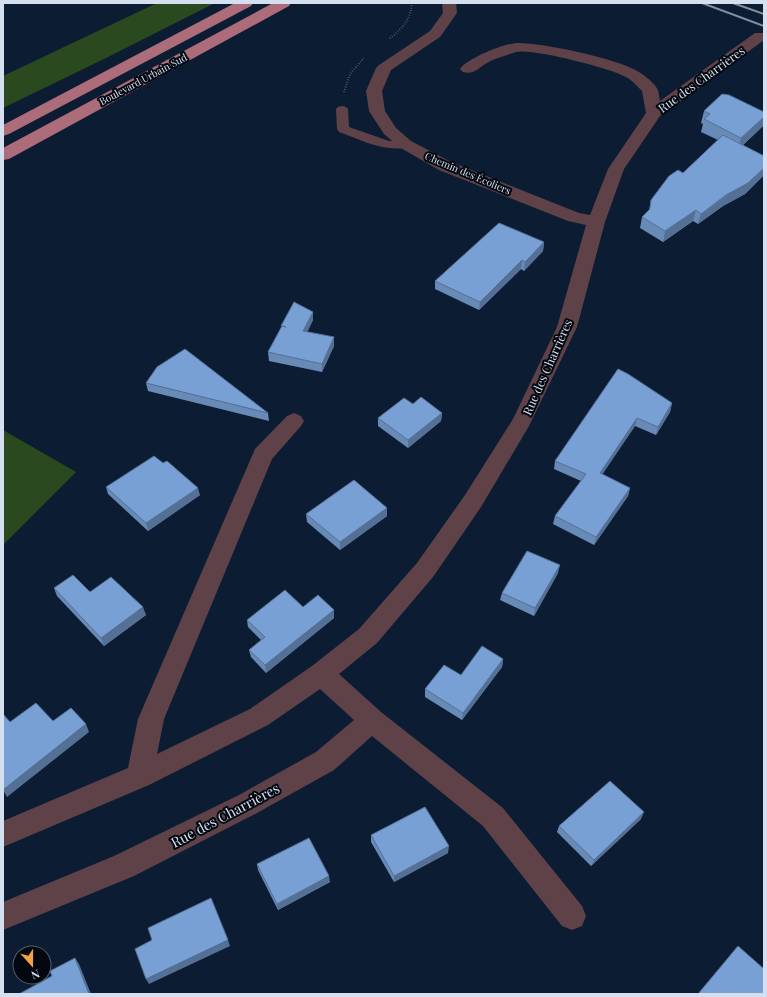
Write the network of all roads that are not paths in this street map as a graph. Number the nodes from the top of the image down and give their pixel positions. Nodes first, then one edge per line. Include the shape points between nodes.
1 (246, 3) edge
2 (284, 3) edge
3 (449, 3) edge
4 (760, 36) dead end
5 (468, 69) dead end
6 (342, 109) dead end
7 (654, 113) junction
8 (4, 131) edge
9 (405, 144) junction
10 (3, 154) edge
11 (596, 222) junction
12 (294, 421) dead end
13 (321, 674) junction
14 (372, 720) junction
15 (140, 776) junction
16 (3, 834) edge
17 (3, 916) edge
18 (572, 916) dead end

1 - 8 highway, Boulevard Urbain Sud
2 - 10 highway, Boulevard Urbain Sud
3 - 9 street, Chemin des Écoliers via 450,13 435,34 384,68 374,91 377,111 390,132
4 - 7 street, Rue des Charrières
5 - 7 street via 482,59 517,46 607,64 632,74 650,89
6 - 9 lane via 343,129 388,145
7 - 11 street, Rue des Charrières via 616,169
9 - 11 street, Chemin des Écoliers via 445,166 574,217
11 - 13 street, Rue des Charrières via 567,327 522,421 473,501 425,570 368,636
12 - 15 street via 263,455 151,718
13 - 14 street
13 - 15 street, Rue des Charrières via 259,717
14 - 17 street, Rue des Charrières via 325,761 248,804 124,866
14 - 18 street via 493,818
15 - 16 street, Rue des Charrières

